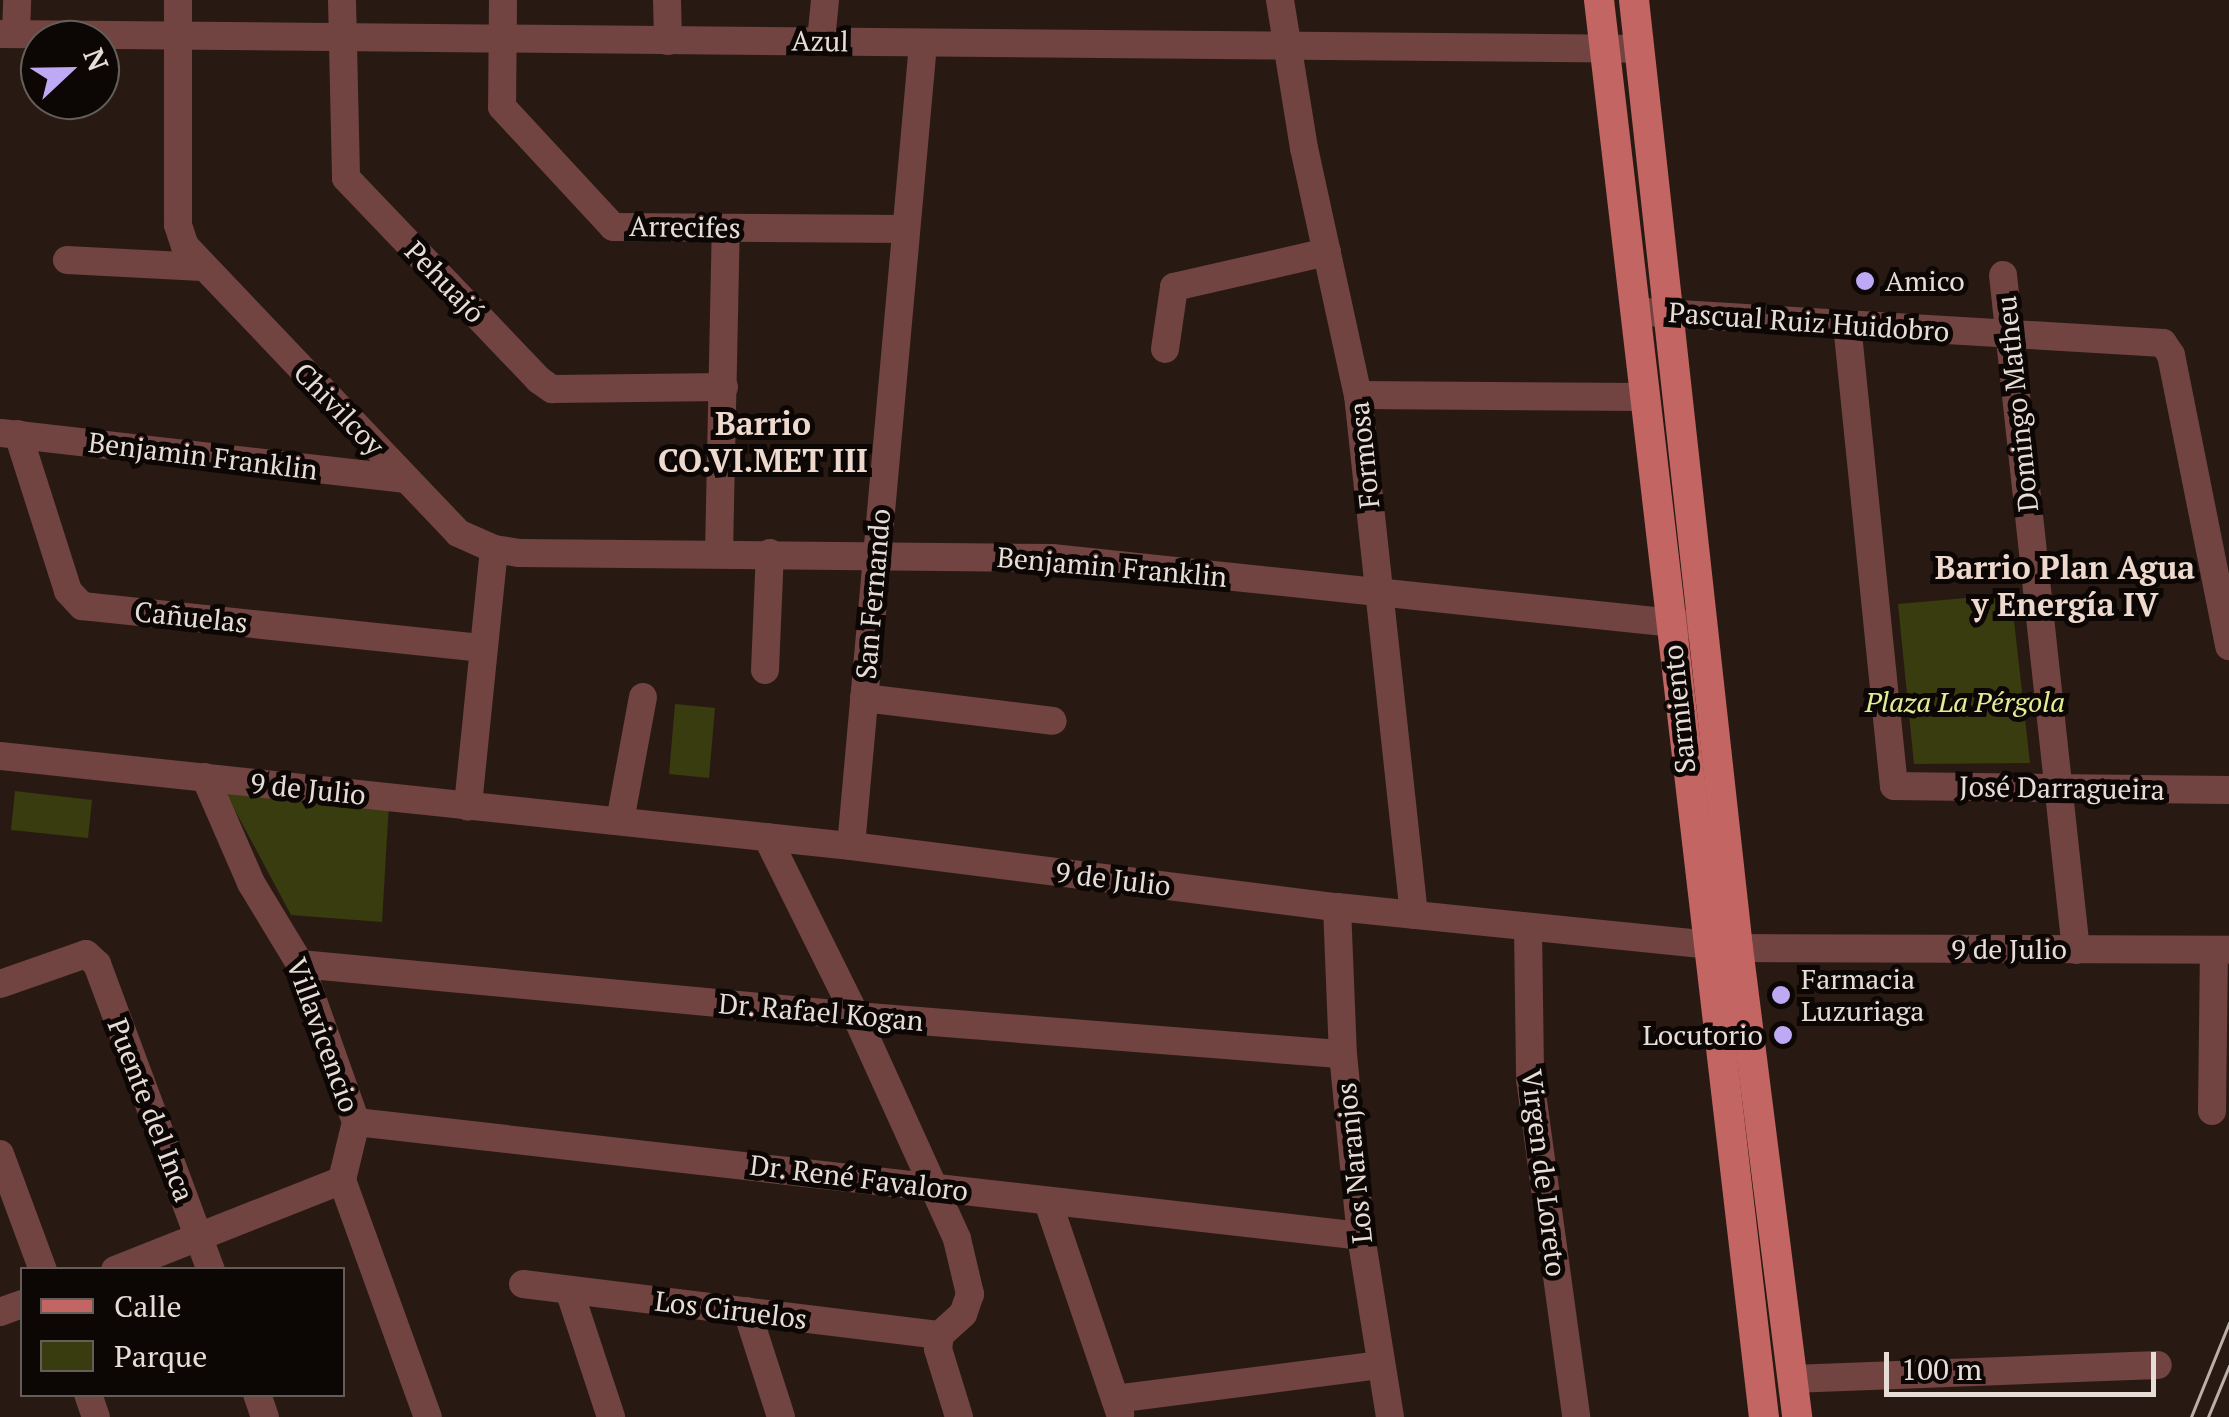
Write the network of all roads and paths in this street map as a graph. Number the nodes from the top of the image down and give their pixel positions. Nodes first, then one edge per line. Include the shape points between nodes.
1 (17, 0) edge
2 (178, 0) edge
3 (342, 0) edge
4 (503, 0) edge
5 (667, 0) edge
6 (824, 0) edge
7 (1280, 0) edge
8 (1599, 0) edge
9 (1634, 0) edge
10 (8, 34) edge
11 (178, 36) junction
12 (342, 38) junction
13 (503, 39) junction
14 (668, 41) junction
15 (822, 41) junction
16 (923, 44) junction
17 (1286, 46) junction
18 (1639, 49) junction
19 (1604, 50) junction
20 (726, 228) junction
21 (906, 229) junction
22 (1326, 252) junction
23 (68, 260) dead end
24 (202, 267) junction
25 (2003, 275) dead end
26 (1634, 311) junction
27 (1668, 312) junction
28 (1847, 324) junction
29 (2010, 334) junction
30 (1165, 349) dead end
31 (724, 387) junction
32 (1358, 395) junction
33 (1644, 396) junction
34 (9, 434) edge
35 (406, 479) junction
36 (506, 551) junction
37 (719, 553) junction
38 (770, 553) junction
39 (877, 553) junction
40 (1376, 591) junction
41 (1669, 622) junction
42 (1702, 626) junction
43 (2229, 646) edge
44 (483, 648) junction
45 (764, 670) dead end
46 (643, 697) dead end
47 (864, 698) junction
48 (1053, 721) dead end
49 (0, 756) edge
50 (205, 777) junction
51 (2058, 786) junction
52 (2229, 790) edge
53 (468, 806) junction
54 (620, 822) junction
55 (767, 837) junction
56 (851, 846) junction
57 (1338, 907) junction
58 (1414, 915) junction
59 (1528, 928) junction
60 (1706, 944) junction
61 (1738, 948) junction
62 (2076, 950) junction
63 (2221, 950) edge
64 (300, 964) junction
65 (0, 984) edge
66 (856, 1016) junction
67 (1343, 1054) junction
68 (2212, 1111) dead end
69 (356, 1122) junction
70 (0, 1154) edge
71 (342, 1180) junction
72 (932, 1184) junction
73 (1048, 1202) junction
74 (1361, 1236) junction
75 (199, 1237) junction
76 (43, 1267) edge
77 (123, 1267) edge
78 (210, 1267) edge
79 (523, 1284) dead end
80 (569, 1290) junction
81 (746, 1311) junction
82 (940, 1335) junction
83 (1382, 1365) junction
84 (2158, 1365) dead end
85 (1792, 1380) junction
86 (1118, 1408) edge
87 (428, 1417) edge
88 (611, 1417) edge
89 (781, 1417) edge
90 (958, 1417) edge
91 (1390, 1417) edge
92 (1576, 1417) edge
93 (1764, 1417) edge
94 (1797, 1417) edge

1 - 10 street
2 - 11 street, Chivilcoy
3 - 12 street, Pehuajó
4 - 13 street, Arrecifes
5 - 14 street
6 - 15 street
7 - 17 street, Formosa
8 - 19 main road, Sarmiento
9 - 18 main road, Sarmiento
10 - 11 street, Azul
11 - 12 street, Azul
11 - 24 street, Chivilcoy via 178,225
12 - 13 street, Azul
12 - 31 street, Pehuajó via 346,178 538,380 552,389
13 - 14 street, Azul
13 - 20 street, Arrecifes via 502,106 614,226
14 - 15 street, Azul
15 - 16 street, Azul
16 - 17 street, Azul
16 - 21 street, San Fernando
17 - 19 street, Azul
17 - 22 street, Formosa
18 - 19 street, Azul
18 - 27 main road, Sarmiento
19 - 26 main road, Sarmiento
20 - 21 street, Arrecifes
20 - 31 street
21 - 39 street, San Fernando
22 - 30 street via 1174,287
22 - 32 street, Formosa
23 - 24 street
24 - 35 street, Chivilcoy
25 - 29 street, Domingo Matheu
26 - 27 street, Pascual Ruiz Huidobro
26 - 33 main road, Sarmiento
27 - 28 street, Pascual Ruiz Huidobro
27 - 42 main road, Sarmiento
28 - 29 street, Pascual Ruiz Huidobro
28 - 51 street, José Darragueira via 1894,786
29 - 43 street, Pascual Ruiz Huidobro via 2163,343 2172,355
29 - 51 street, Domingo Matheu
31 - 37 street
32 - 33 street
32 - 40 street, Formosa
33 - 41 main road, Sarmiento
34 - 35 street, Benjamin Franklin
34 - 44 street, Cañuelas via 68,591 82,606
35 - 36 street, Chivilcoy via 458,533
36 - 37 street, Benjamin Franklin
36 - 44 street
37 - 38 street, Benjamin Franklin
38 - 39 street, Benjamin Franklin
38 - 45 street
39 - 40 street, Benjamin Franklin via 1052,558
39 - 47 street, San Fernando
40 - 41 street, Benjamin Franklin
40 - 58 street, Formosa
41 - 42 street, Benjamin Franklin
41 - 60 main road, Sarmiento
42 - 61 main road, Sarmiento
44 - 53 street
46 - 54 street
47 - 48 street
47 - 56 street, San Fernando
49 - 50 street, 9 de Julio
50 - 53 street, 9 de Julio
50 - 64 street, Villavicencio via 252,883
51 - 52 street, José Darragueira
51 - 62 street, Domingo Matheu
53 - 54 street, 9 de Julio
54 - 55 street, 9 de Julio
55 - 56 street, 9 de Julio
55 - 66 street
56 - 57 street, 9 de Julio
57 - 58 street, 9 de Julio
57 - 67 street, Los Naranjos
58 - 59 street, 9 de Julio
59 - 60 street, 9 de Julio
59 - 92 street, Virgen de Loreto via 1530,1079
60 - 61 street, 9 de Julio
60 - 93 main road, Sarmiento
61 - 62 street, 9 de Julio
61 - 85 main road, Sarmiento
62 - 63 street, 9 de Julio
63 - 68 street
64 - 66 street, Dr. Rafael Kogan
64 - 69 street, Villavicencio
65 - 75 street, Puente del Inca via 86,954 97,964
66 - 67 street, Dr. Rafael Kogan
66 - 72 street
67 - 74 street, Los Naranjos
69 - 71 street, Villavicencio
69 - 72 street, Dr. René Favaloro
70 - 76 street
71 - 75 street
71 - 87 street
72 - 73 street, Dr. René Favaloro
72 - 82 street via 970,1294 963,1314
73 - 74 street, Dr. René Favaloro
73 - 86 street
74 - 83 street, Los Naranjos
75 - 77 street
75 - 78 street, Puente del Inca
79 - 80 street, Los Ciruelos
80 - 81 street, Los Ciruelos
80 - 88 street
81 - 82 street, Los Ciruelos
81 - 89 street
82 - 90 street via 938,1350
83 - 86 street
83 - 91 street, Los Naranjos
84 - 85 street
85 - 94 main road, Sarmiento

